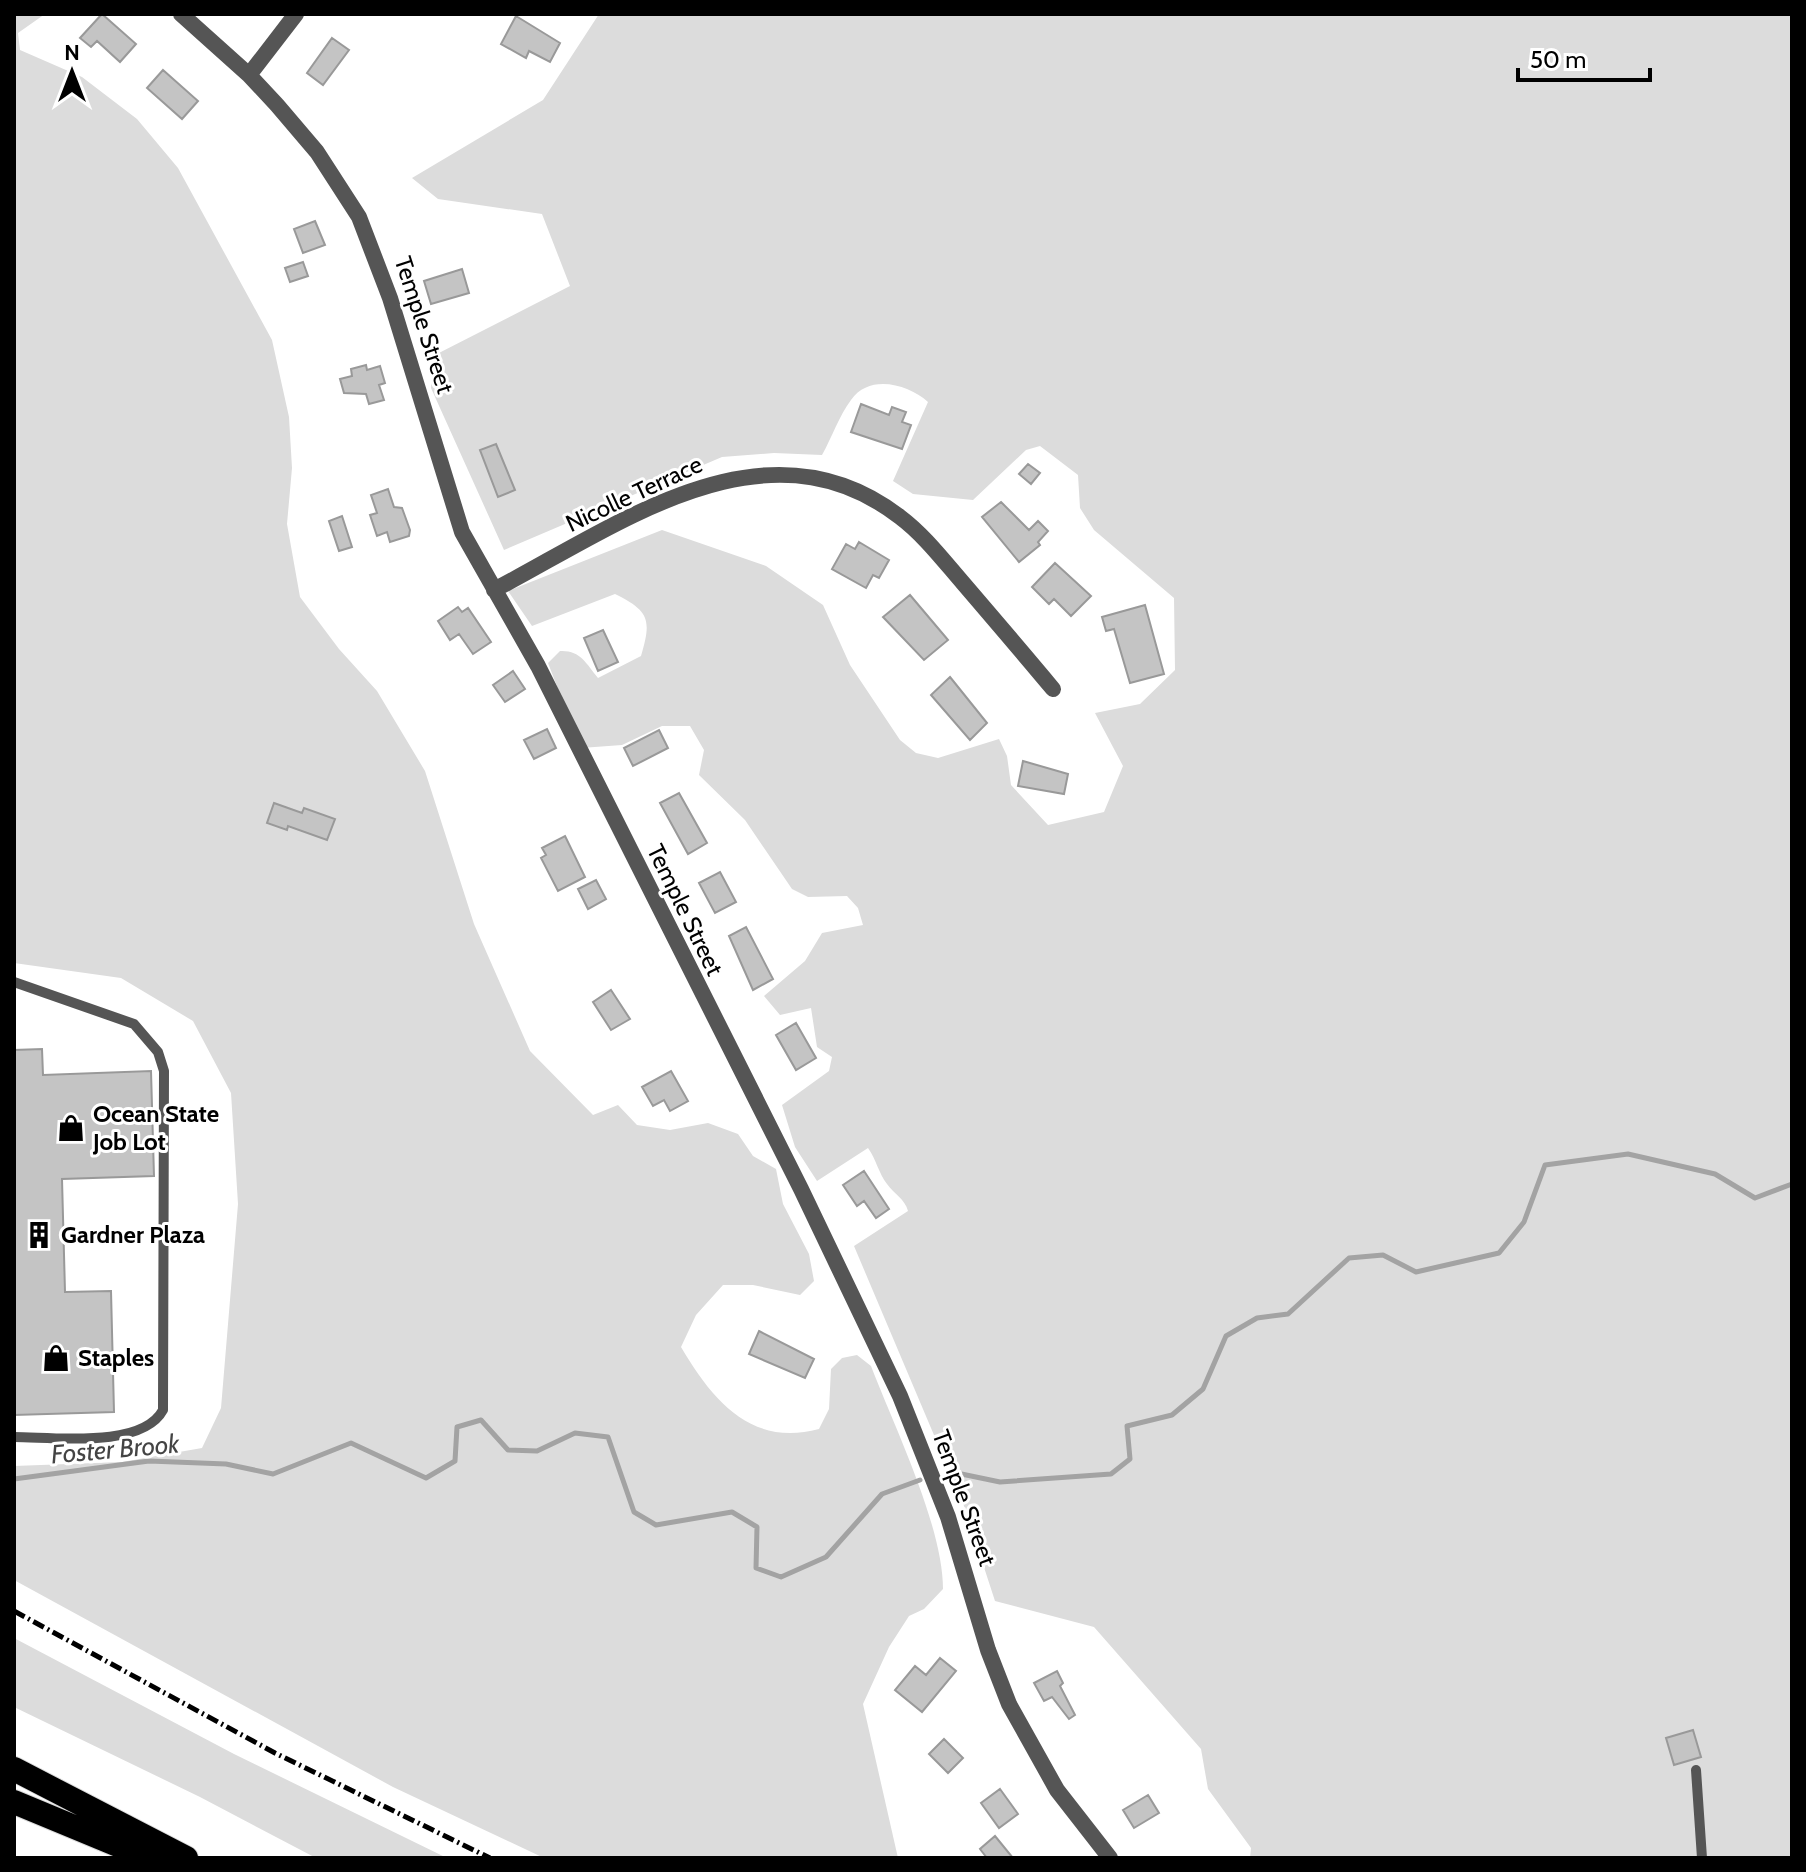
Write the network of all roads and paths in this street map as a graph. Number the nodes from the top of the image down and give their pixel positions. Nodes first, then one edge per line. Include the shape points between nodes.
1 (181, 14) edge
2 (296, 14) edge
3 (249, 75) junction
4 (494, 590) junction
5 (1053, 689) dead end
6 (14, 982) edge
7 (14, 1437) edge
8 (14, 1769) edge
9 (1696, 1770) dead end
10 (14, 1802) edge
11 (149, 1858) edge
12 (186, 1858) edge
13 (1110, 1858) edge
14 (1702, 1858) edge

1 - 3 street, Temple Street
2 - 3 street
3 - 4 street, Temple Street via 317,152 368,235 418,385 451,507
4 - 5 street, Nicolle Terrace via 694,488 720,479 788,474 857,490 902,518
4 - 13 street, Temple Street via 538,666 900,1396 948,1517 1009,1704 1057,1790
6 - 7 lane via 134,1024 158,1052 164,1071 163,1410 148,1427 121,1436
8 - 12 highway
9 - 14 lane
10 - 11 highway

